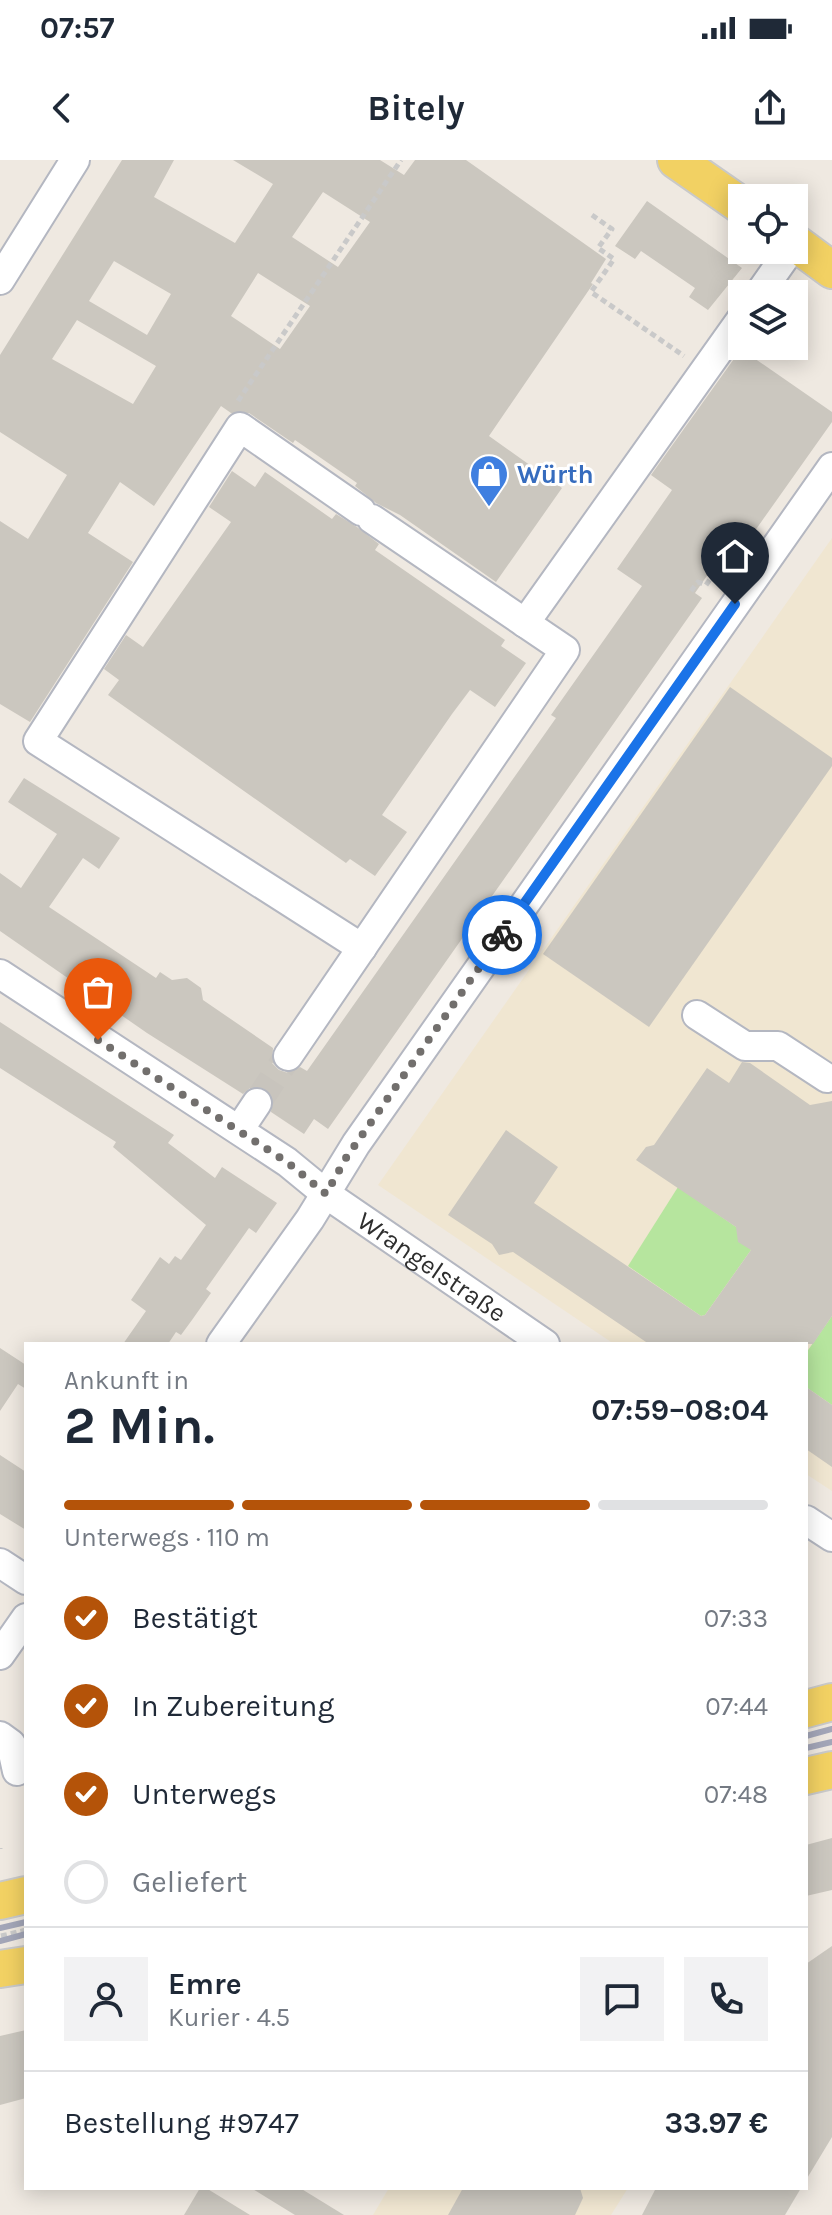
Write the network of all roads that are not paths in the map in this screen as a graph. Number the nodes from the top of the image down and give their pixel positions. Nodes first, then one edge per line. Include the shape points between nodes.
1 (75, 160) edge
2 (676, 160) edge
3 (728, 196) edge
4 (808, 255) edge
5 (832, 270) edge
6 (0, 280) edge
7 (728, 338) edge
8 (832, 467) edge
9 (525, 623) junction
10 (362, 948) junction
11 (0, 974) edge
12 (697, 1015) dead end
13 (288, 1056) tunnel mouth
14 (827, 1078) dead end
15 (257, 1103) tunnel mouth
16 (239, 1130) junction
17 (326, 1194) junction
18 (222, 1342) edge
19 (542, 1342) edge
20 (808, 1521) edge
21 (832, 1537) edge
22 (0, 1563) edge
23 (24, 1579) edge
24 (24, 1621) edge
25 (0, 1655) edge
26 (832, 1702) edge
27 (808, 1708) edge
28 (0, 1736) edge
29 (832, 1770) edge
30 (17, 1771) dead end
31 (808, 1776) edge
32 (24, 1895) edge
33 (0, 1901) edge
34 (24, 1965) edge
35 (0, 1969) edge

1 - 6 street
2 - 3 main road
4 - 5 main road
7 - 9 street
8 - 17 street
9 - 10 street via 565,650
9 - 10 street via 240,427 38,741
10 - 13 street
11 - 16 street, Wrangelstraße
12 - 14 street via 745,1046 778,1046
15 - 16 street
16 - 17 street, Wrangelstraße
17 - 18 street
17 - 19 street, Wrangelstraße
20 - 21 street
22 - 23 street
24 - 25 street
26 - 27 main road
28 - 30 street via 11,1744
29 - 31 main road
32 - 33 main road
34 - 35 main road

